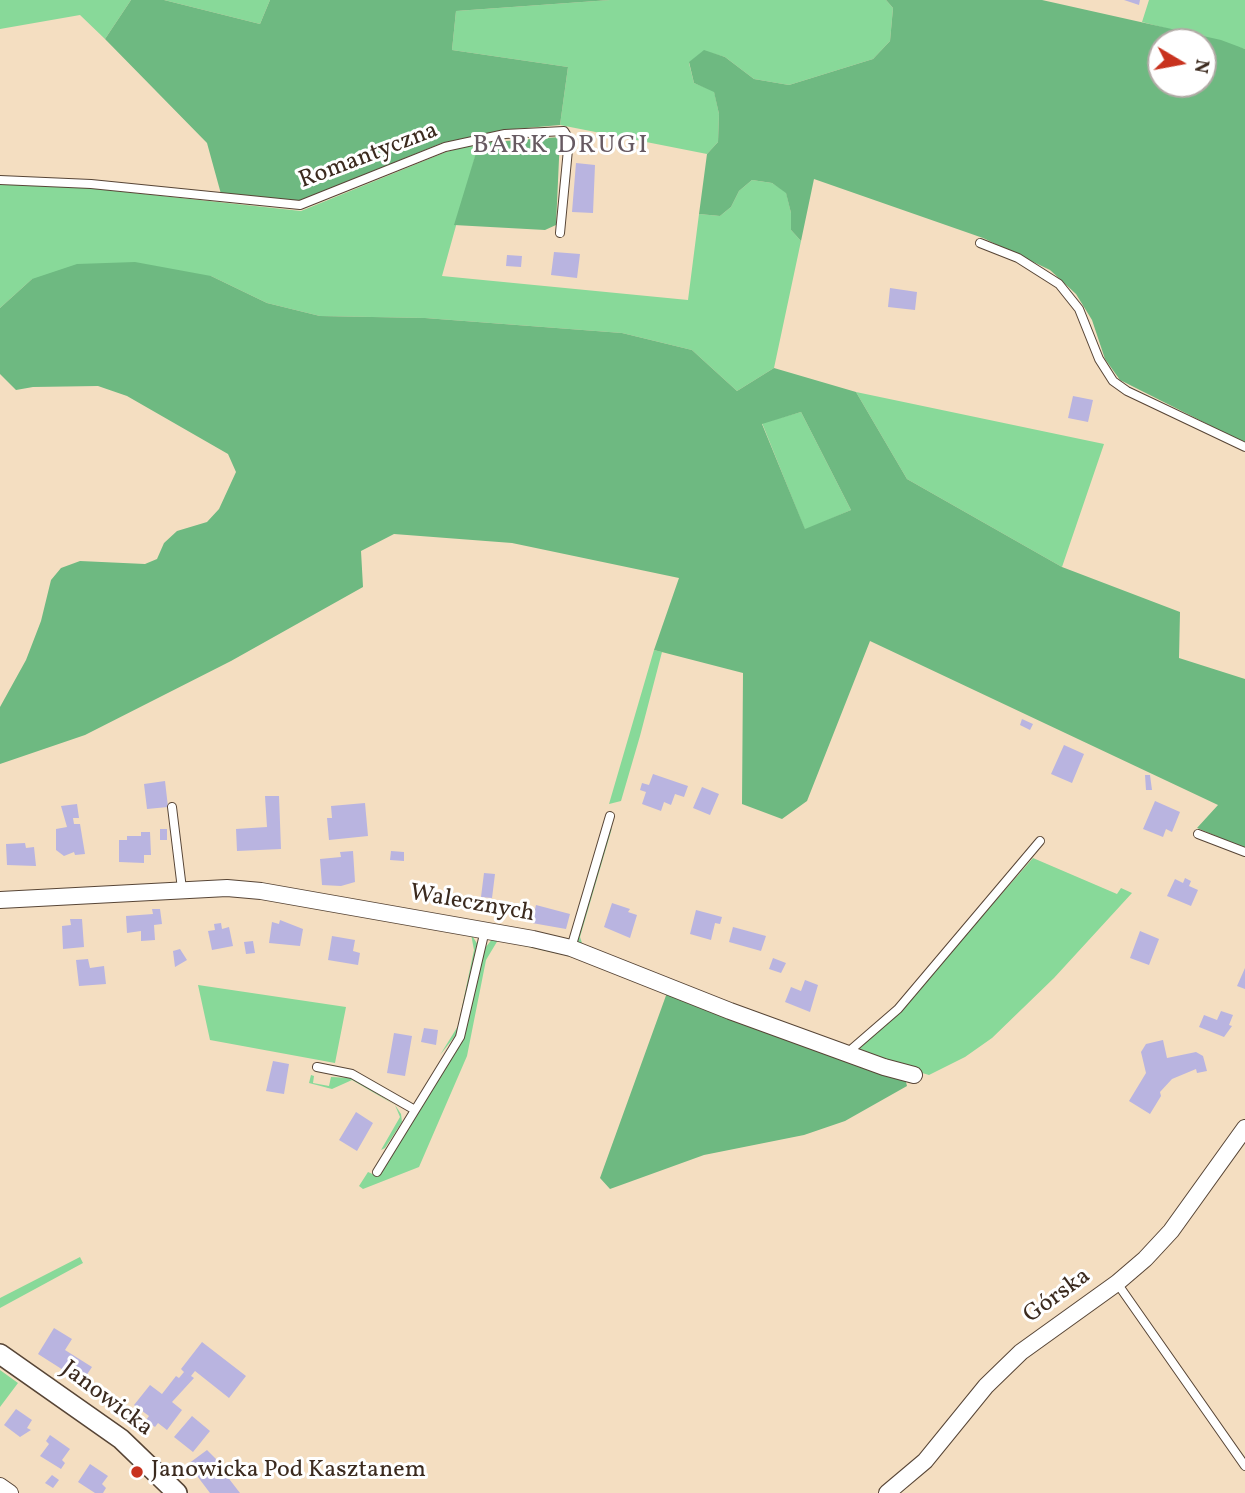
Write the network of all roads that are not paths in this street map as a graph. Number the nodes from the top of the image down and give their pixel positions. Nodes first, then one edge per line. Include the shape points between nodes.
1 (0, 180) edge
2 (560, 233) dead end
3 (981, 243) dead end
4 (1245, 447) edge
5 (172, 807) dead end
6 (610, 816) dead end
7 (1198, 834) dead end
8 (1040, 841) dead end
9 (1245, 852) edge
10 (182, 889) junction
11 (0, 901) edge
12 (485, 930) junction
13 (570, 948) junction
14 (846, 1054) junction
15 (317, 1067) dead end
16 (914, 1075) dead end
17 (415, 1110) junction
18 (1245, 1128) edge
19 (377, 1172) dead end
20 (1117, 1283) junction
21 (0, 1354) edge
22 (1245, 1466) edge
23 (0, 1486) edge
24 (10, 1493) edge
25 (177, 1493) edge
26 (887, 1493) edge

1 - 2 lane, Romantyczna via 91,184 300,205 445,147 505,134 564,131 569,139
3 - 4 lane via 1018,258 1059,284 1079,310 1099,359 1127,391
5 - 10 lane
6 - 13 lane
7 - 9 lane
8 - 14 lane via 898,1009
10 - 11 street, Walecznych
10 - 12 street, Walecznych via 261,891
12 - 13 street, Walecznych
12 - 17 lane via 463,1029
13 - 14 street, Walecznych
14 - 16 street, Walecznych
15 - 17 lane via 352,1074
17 - 19 lane
18 - 20 street, Górska via 1171,1231
20 - 22 lane
20 - 26 street, Górska via 1021,1352 986,1386 925,1461
21 - 25 street, Janowicka via 121,1438
23 - 24 street

